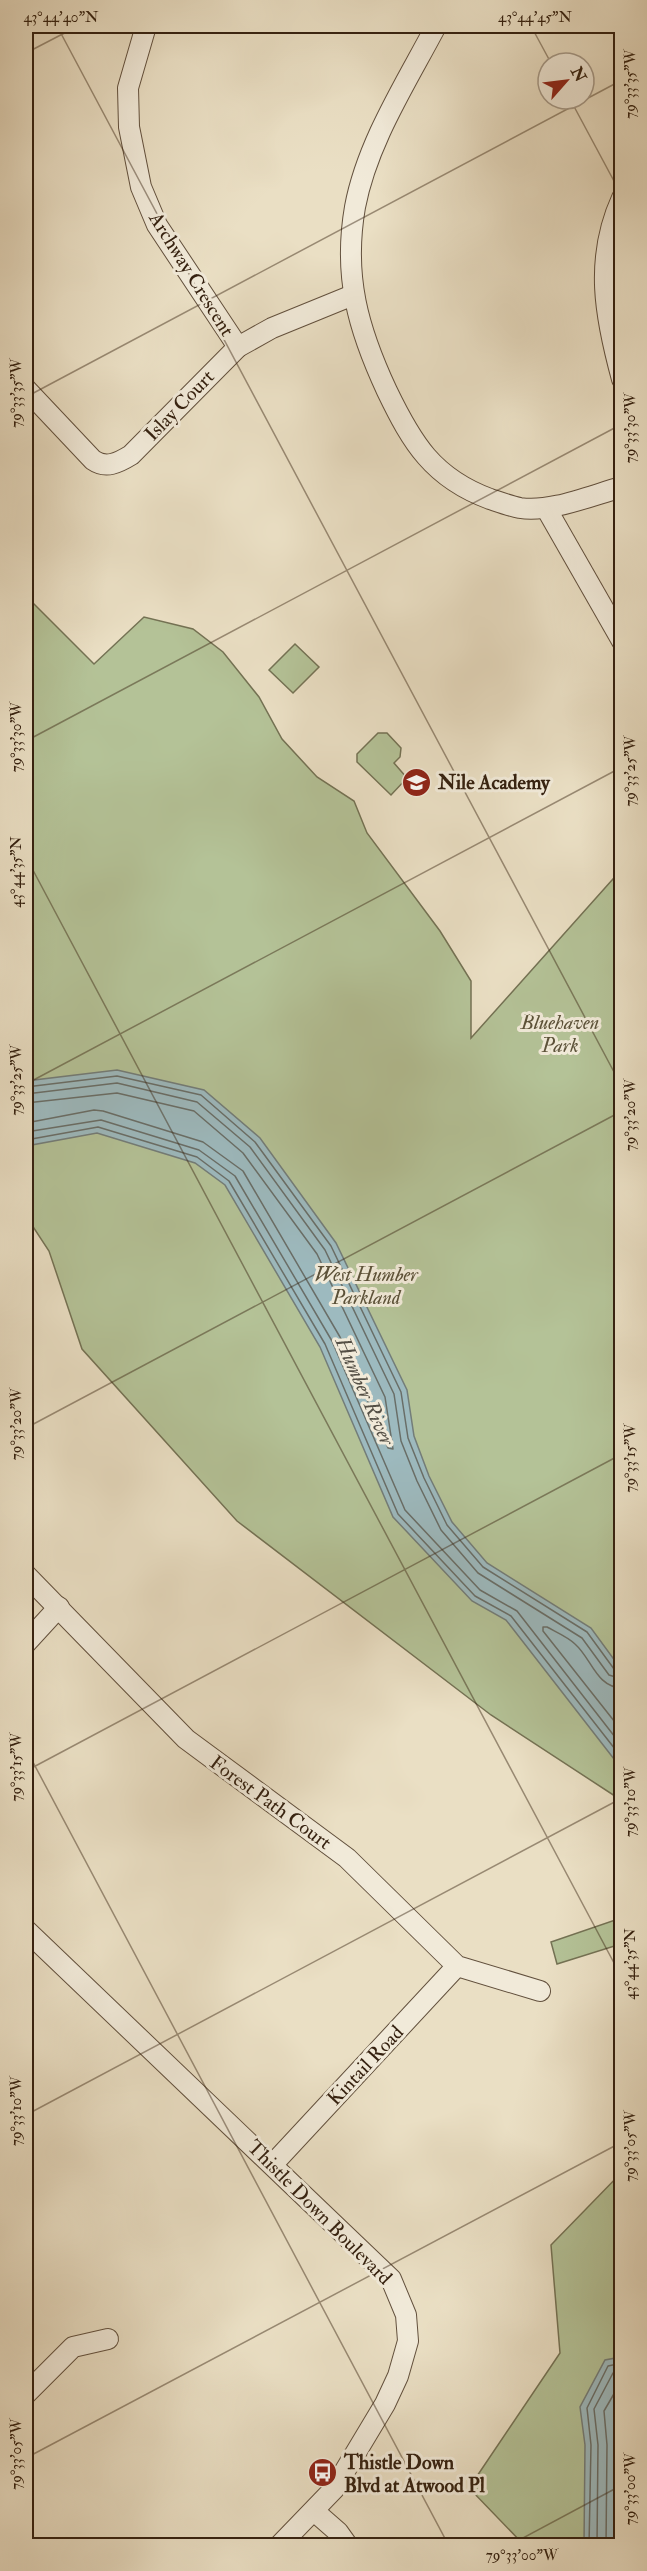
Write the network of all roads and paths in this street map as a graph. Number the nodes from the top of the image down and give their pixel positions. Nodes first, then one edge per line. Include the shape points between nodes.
1 (146, 26) edge
2 (436, 26) edge
3 (621, 198) edge
4 (353, 295) junction
5 (238, 347) junction
6 (621, 380) edge
7 (26, 389) edge
8 (621, 487) edge
9 (546, 507) junction
10 (621, 641) edge
11 (26, 1575) edge
12 (59, 1607) junction
13 (26, 1643) edge
14 (26, 1930) edge
15 (457, 1966) junction
16 (540, 1991) dead end
17 (273, 2164) junction
18 (108, 2338) dead end
19 (26, 2394) edge
20 (314, 2511) junction
21 (279, 2546) edge
22 (348, 2546) edge

1 - 5 street, Archway Crescent via 128,88 129,127 141,187 157,225
2 - 4 street via 366,168 351,237
3 - 6 street via 612,219 604,293
4 - 5 street, Islay Court via 272,328
4 - 9 street via 372,359 406,429 424,456 474,493 521,508
5 - 7 street, Islay Court via 131,455 111,465 93,460
8 - 9 street
9 - 10 street
11 - 12 street, Forest Path Court
12 - 13 street
12 - 15 street, Forest Path Court via 186,1739 347,1858
14 - 17 street, Thistle Down Boulevard
15 - 16 street, Forest Path Court
15 - 17 street, Kintail Road
17 - 20 street, Thistle Down Boulevard via 391,2279 406,2314 408,2341 385,2404 334,2488
18 - 19 street via 73,2347
20 - 21 street, Thistle Down Boulevard
20 - 22 street

